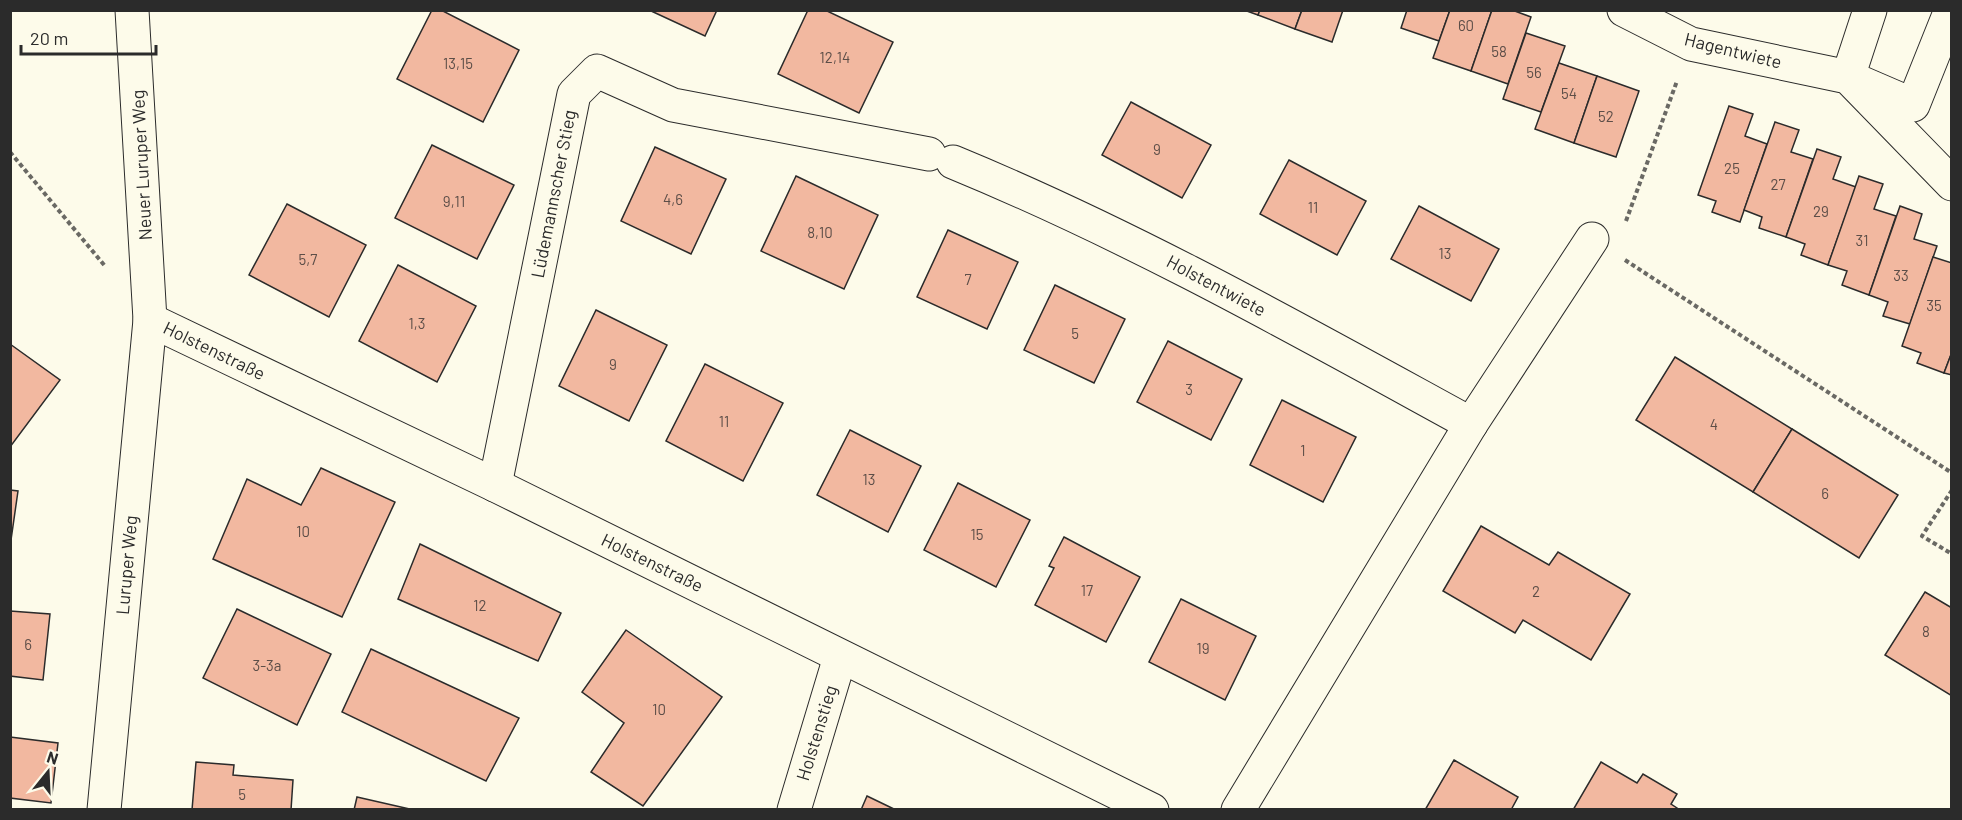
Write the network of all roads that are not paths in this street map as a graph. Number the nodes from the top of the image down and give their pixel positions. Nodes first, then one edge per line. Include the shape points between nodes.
1 (132, 10) edge
2 (1624, 10) edge
3 (1869, 10) edge
4 (1951, 10) edge
5 (1848, 77) junction
6 (941, 158) joint
7 (1952, 184) edge
8 (1592, 239) road end
9 (150, 320) junction
10 (1471, 424) junction
11 (495, 485) junction
12 (840, 657) junction
13 (104, 810) edge
14 (794, 810) edge
15 (1152, 810) edge
16 (1239, 810) edge

1 - 9 street, Neuer Luruper Weg
2 - 5 street, Hagentwiete via 1691,44
3 - 5 street
4 - 5 street, Hagentwiete via 1913,105
5 - 7 street
6 - 10 street, Holstentwiete via 1047,201 1191,271
6 - 11 street, Lüdemannscher Stieg via 673,105 597,71 574,94
8 - 10 street
9 - 11 street, Holstenstraße
9 - 13 street, Luruper Weg
10 - 16 street
11 - 12 street, Holstenstraße
12 - 14 street, Holstenstieg
12 - 15 street, Holstenstraße

